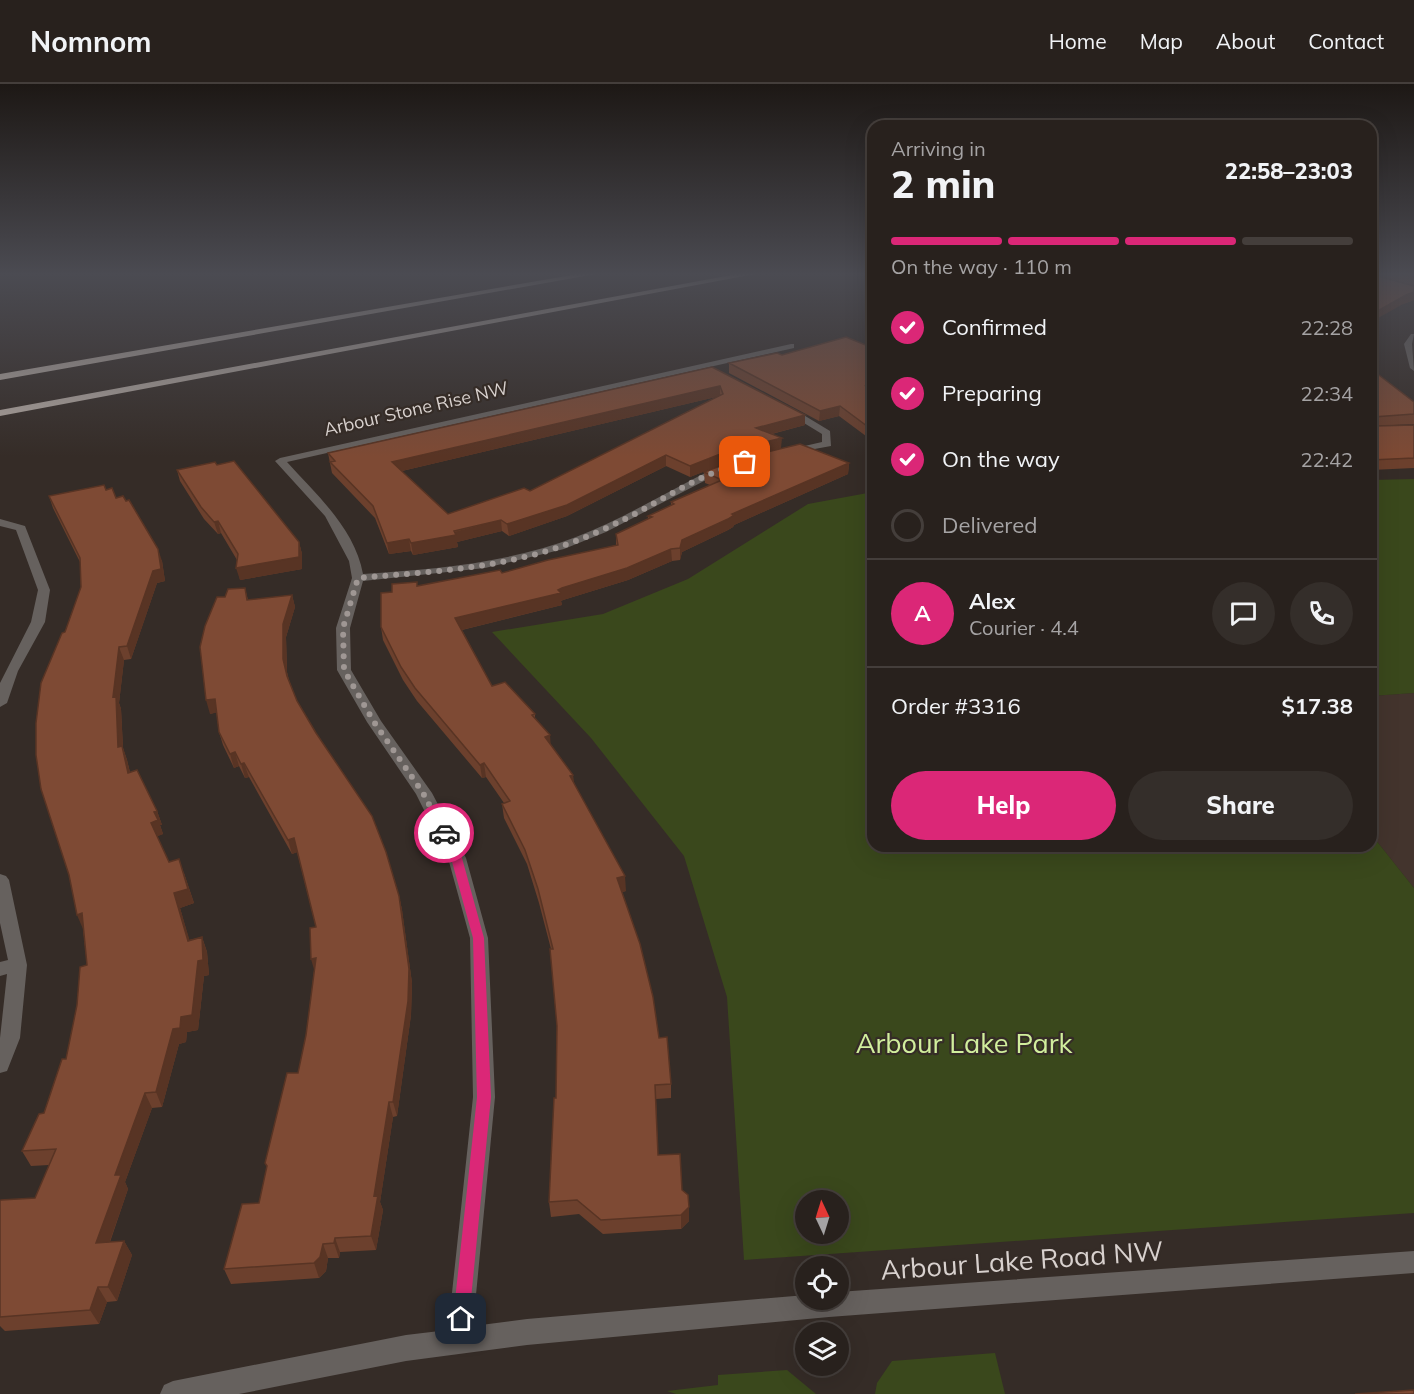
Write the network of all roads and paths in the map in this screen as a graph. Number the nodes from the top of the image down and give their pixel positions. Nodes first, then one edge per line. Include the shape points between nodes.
1 (241, 335) edge
2 (421, 335) edge
3 (1414, 336) edge
4 (791, 346) dead end
5 (702, 365) junction
6 (1414, 368) edge
7 (721, 375) edge
8 (0, 376) edge
9 (774, 402) edge
10 (44, 405) junction
11 (0, 413) edge
12 (0, 419) edge
13 (778, 455) edge
14 (738, 464) edge
15 (0, 522) edge
16 (358, 578) junction
17 (0, 703) edge
18 (0, 880) edge
19 (9, 967) edge
20 (0, 1065) edge
21 (1414, 1262) edge
22 (460, 1340) junction
23 (173, 1394) edge

1 - 8 highway
2 - 10 highway
3 - 6 street via 1408,344
4 - 5 street, Arbour Stone Rise NW
5 - 7 street
5 - 16 street, Arbour Stone Rise NW via 279,461 330,515 355,561
9 - 13 street via 827,433 827,444
10 - 11 highway
10 - 12 highway
14 - 16 street via 687,484 624,519 561,546 447,571
15 - 17 street via 21,528 44,590 38,622 11,671
16 - 22 street via 343,628 344,670 423,793 457,858 478,938 484,1097
18 - 19 street
19 - 20 street via 10,1038
21 - 22 street, Arbour Lake Road NW via 829,1305
22 - 23 street, Arbour Lake Road NW

